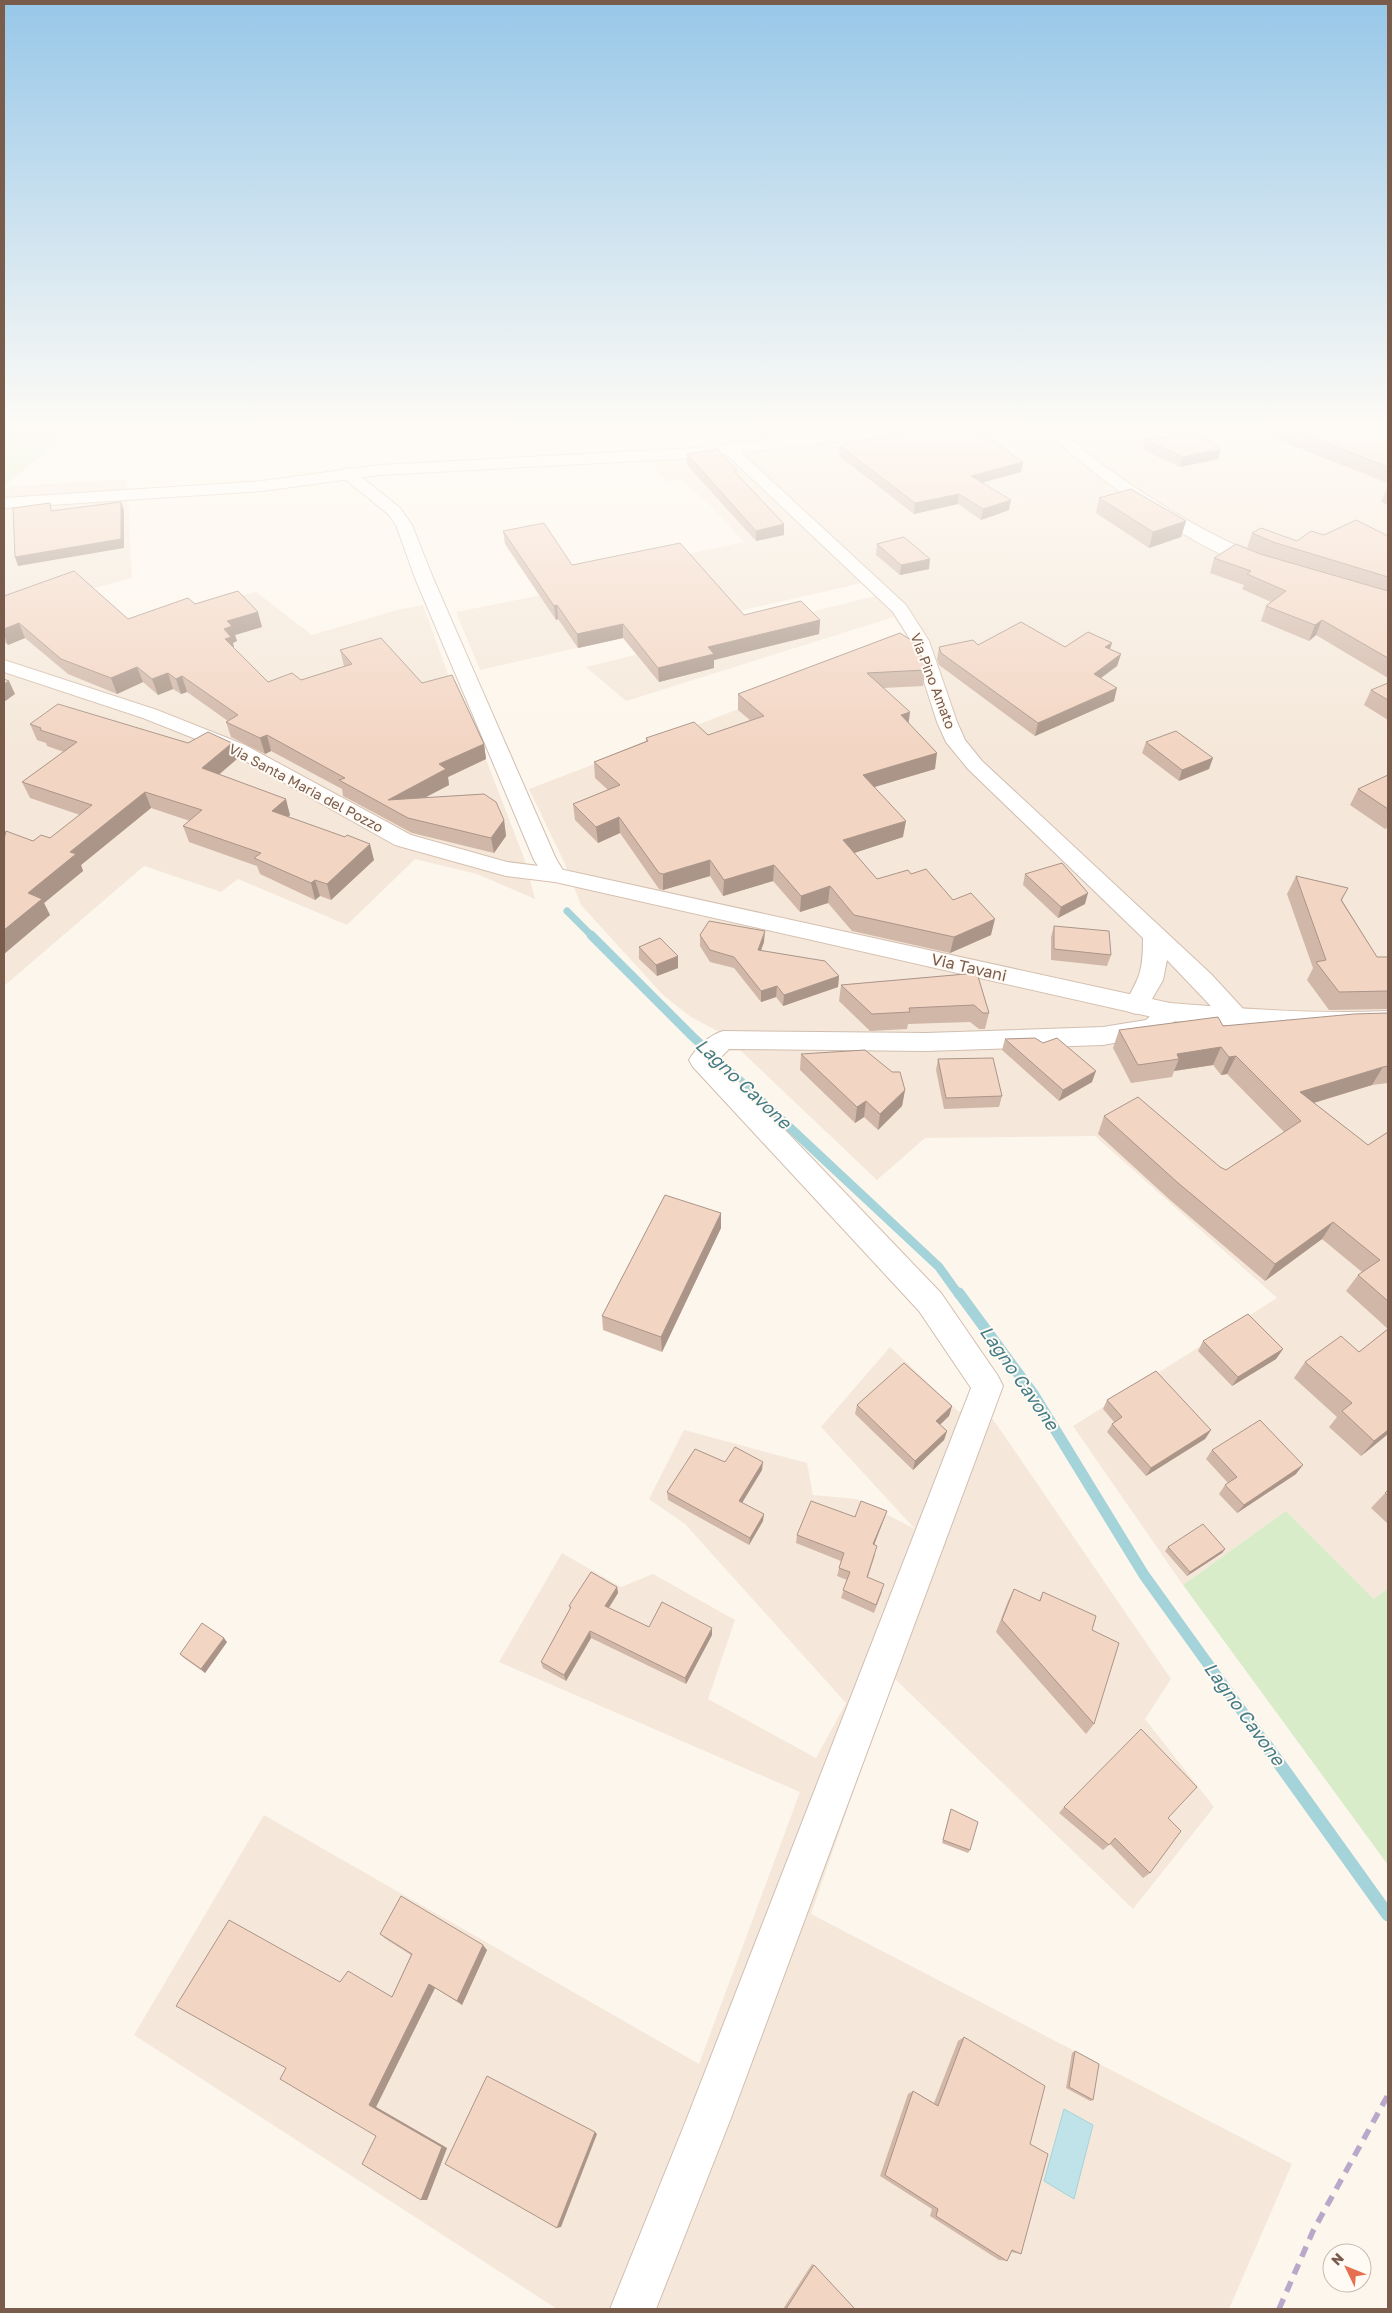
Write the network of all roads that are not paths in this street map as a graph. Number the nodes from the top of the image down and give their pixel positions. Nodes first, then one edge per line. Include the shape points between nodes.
1 (407, 531) edge
2 (817, 531) edge
3 (1189, 531) edge
4 (1282, 569) edge
5 (4, 666) edge
6 (555, 874) junction
7 (1155, 937) junction
8 (1136, 1005) junction
9 (1170, 1012) junction
10 (1237, 1018) junction
11 (1388, 1020) edge
12 (633, 2309) edge

1 - 6 street via 545,860
2 - 7 street, Via Pino Amato via 900,609 920,641 956,742 974,765
3 - 4 street
5 - 6 street, Via Santa Maria del Pozzo via 150,714 238,749 403,840 506,869
6 - 8 street, Via Tavani
7 - 8 street via 1156,967 1148,989
7 - 10 street, Via Pino Amato
8 - 9 street, Via Tavani
9 - 10 street, Via Tavani
9 - 12 street via 1153,1028 1103,1036 926,1042 723,1040 702,1060 930,1302 987,1386 709,2118
10 - 11 street, Via Tavani via 1332,1022

